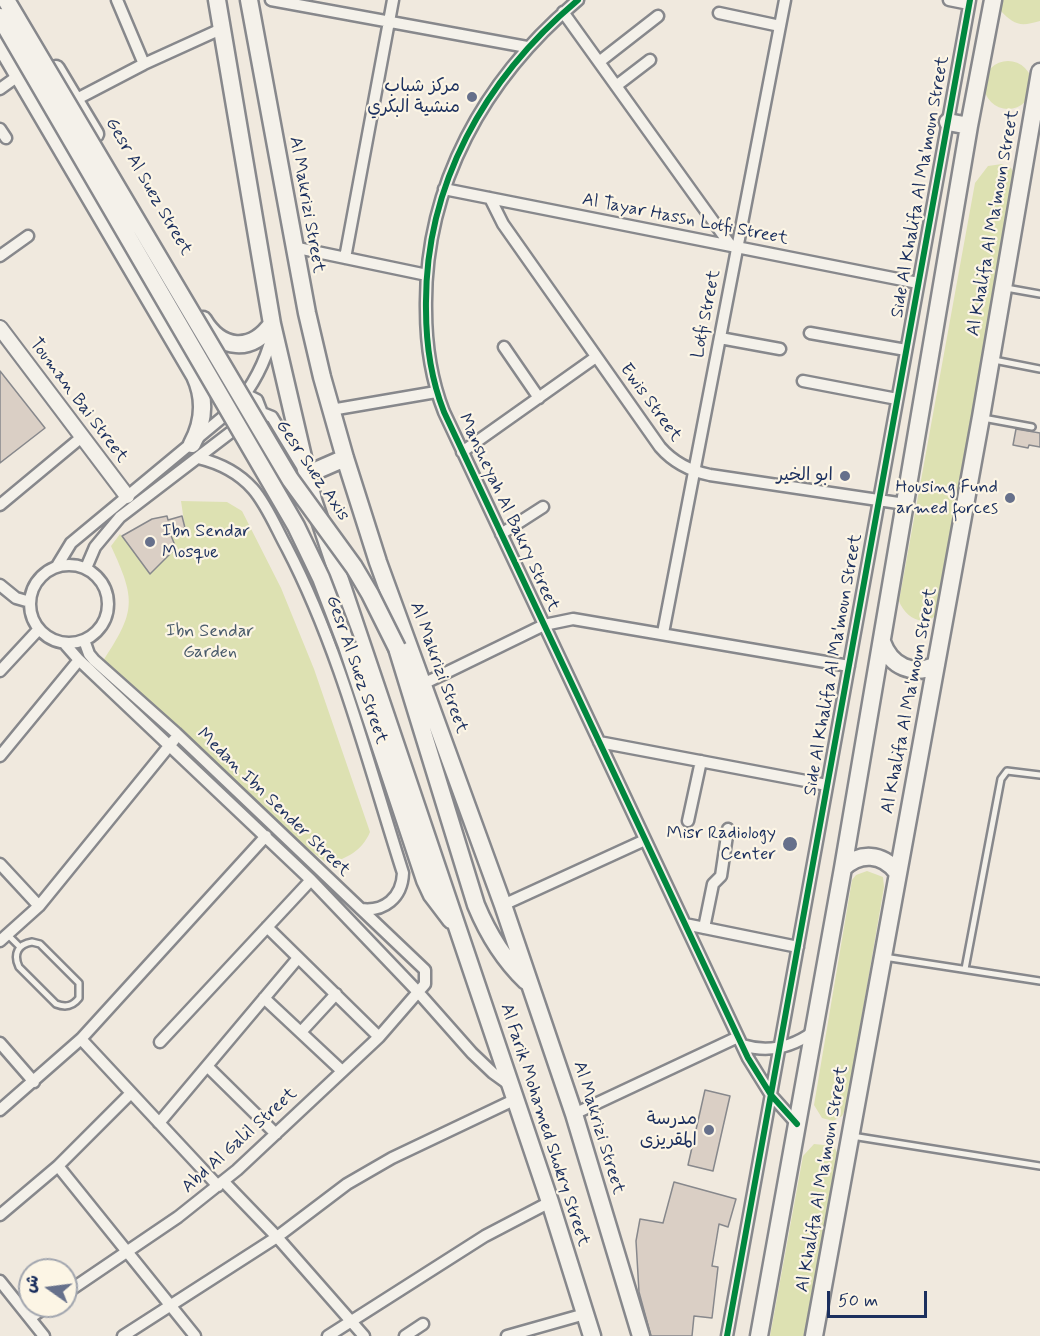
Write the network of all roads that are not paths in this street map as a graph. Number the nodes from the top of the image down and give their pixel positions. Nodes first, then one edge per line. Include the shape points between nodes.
1 (6, 0) edge
2 (14, 0) edge
3 (117, 0) edge
4 (217, 0) edge
5 (249, 0) edge
6 (271, 0) edge
7 (393, 0) edge
8 (578, 0) edge
9 (785, 0) edge
10 (949, 0) edge
11 (993, 0) edge
12 (969, 2) edge
13 (563, 12) junction
14 (719, 12) dead end
15 (658, 16) dead end
16 (0, 17) edge
17 (389, 22) junction
18 (780, 26) junction
19 (221, 29) junction
20 (0, 44) edge
21 (527, 47) junction
22 (650, 60) dead end
23 (599, 62) junction
24 (144, 64) junction
25 (1040, 72) edge
26 (18, 76) junction
27 (616, 86) junction
28 (0, 90) edge
29 (75, 100) junction
30 (948, 122) junction
31 (969, 126) junction
32 (1035, 132) edge
33 (444, 189) junction
34 (490, 198) junction
35 (28, 236) dead end
36 (734, 246) junction
37 (294, 247) junction
38 (0, 256) edge
39 (345, 258) junction
40 (427, 275) junction
41 (918, 283) junction
42 (1003, 288) junction
43 (1040, 294) edge
44 (273, 327) junction
45 (0, 328) edge
46 (810, 333) dead end
47 (214, 336) junction
48 (720, 338) junction
49 (504, 347) dead end
50 (780, 349) dead end
51 (906, 350) junction
52 (596, 357) junction
53 (991, 359) junction
54 (191, 369) junction
55 (1040, 369) edge
56 (803, 381) dead end
57 (436, 392) junction
58 (245, 394) junction
59 (539, 398) junction
60 (897, 399) junction
61 (331, 410) junction
62 (262, 413) junction
63 (981, 417) junction
64 (1032, 427) dead end
65 (83, 436) junction
66 (195, 451) junction
67 (462, 452) junction
68 (345, 458) junction
69 (694, 471) junction
70 (306, 474) junction
71 (127, 496) junction
72 (879, 500) junction
73 (905, 504) junction
74 (0, 505) edge
75 (543, 507) dead end
76 (501, 534) junction
77 (57, 566) junction
78 (86, 568) junction
79 (0, 585) edge
80 (30, 602) junction
81 (544, 625) junction
82 (39, 629) junction
83 (663, 633) junction
84 (84, 640) junction
85 (882, 642) junction
86 (64, 643) junction
87 (80, 660) junction
88 (936, 665) junction
89 (849, 666) junction
90 (0, 671) edge
91 (423, 684) junction
92 (178, 735) junction
93 (599, 742) junction
94 (169, 745) junction
95 (0, 756) edge
96 (701, 761) junction
97 (1040, 775) edge
98 (827, 785) junction
99 (688, 821) dead end
100 (728, 830) dead end
101 (266, 836) junction
102 (645, 840) junction
103 (0, 864) edge
104 (843, 868) junction
105 (897, 872) junction
106 (311, 880) junction
107 (503, 905) junction
108 (39, 906) junction
109 (361, 909) junction
110 (685, 924) junction
111 (267, 927) junction
112 (458, 927) junction
113 (704, 928) junction
114 (4, 938) edge
115 (20, 947) junction
116 (798, 947) junction
117 (883, 957) junction
118 (298, 958) junction
119 (965, 969) junction
120 (1040, 981) edge
121 (531, 986) junction
122 (418, 992) junction
123 (336, 994) junction
124 (264, 998) junction
125 (301, 1032) junction
126 (813, 1032) junction
127 (379, 1037) junction
128 (81, 1039) junction
129 (740, 1041) junction
130 (160, 1042) dead end
131 (0, 1043) edge
132 (779, 1048) junction
133 (208, 1066) junction
134 (342, 1071) junction
135 (34, 1082) junction
136 (131, 1093) junction
137 (514, 1093) junction
138 (771, 1095) junction
139 (0, 1110) edge
140 (574, 1114) junction
141 (159, 1123) junction
142 (797, 1124) junction
143 (276, 1134) junction
144 (851, 1136) junction
145 (58, 1166) junction
146 (1040, 1166) edge
147 (220, 1184) junction
148 (550, 1202) junction
149 (0, 1215) edge
150 (277, 1237) junction
151 (127, 1252) junction
152 (0, 1281) edge
153 (78, 1285) edge
154 (18, 1303) edge
155 (171, 1305) junction
156 (585, 1314) junction
157 (30, 1318) edge
158 (352, 1321) junction
159 (423, 1324) dead end
160 (44, 1336) edge
161 (123, 1336) edge
162 (195, 1336) edge
163 (328, 1336) edge
164 (364, 1336) edge
165 (405, 1336) edge
166 (507, 1336) edge
167 (592, 1336) edge
168 (641, 1336) edge
169 (727, 1336) edge
170 (759, 1336) edge
171 (814, 1336) edge

1 - 121 main road, Gesr Suez Axis, bridge via 284,470 370,594 397,648 476,905 494,942
2 - 29 main road, Gesr Al Suez Street
3 - 24 street
4 - 19 main road
5 - 37 main road, Al Makrizi Street
6 - 17 street
7 - 17 street
8 - 13 street, Mansheyah Al Bakry Street
9 - 18 street, Lotfi Street
10 - 12 street
11 - 31 main road, Al Khalifa Al Ma'moun Street
12 - 30 street, Side Al Khalifa Al Ma'moun Street
13 - 21 street, Mansheyah Al Bakry Street
13 - 23 street
14 - 18 street
15 - 23 street
16 - 112 main road, Gesr Suez Axis, bridge via 296,526 321,578 346,646 424,880
17 - 21 street
17 - 39 street
18 - 36 street, Lotfi Street
19 - 24 street
19 - 44 main road
20 - 26 main road
21 - 33 street, Mansheyah Al Bakry Street via 478,114
22 - 27 street
23 - 27 street
24 - 29 street
25 - 32 main road, Al Khalifa Al Ma'moun Street
26 - 28 street
26 - 54 main road
27 - 36 street
29 - 47 main road, Gesr Al Suez Street
30 - 31 main road
30 - 41 street, Side Al Khalifa Al Ma'moun Street
31 - 73 main road, Al Khalifa Al Ma'moun Street
32 - 42 main road, Al Khalifa Al Ma'moun Street
33 - 34 street, Al Tayar Hassn Lotfi Street
33 - 40 street, Mansheyah Al Bakry Street
34 - 36 street, Al Tayar Hassn Lotfi Street
34 - 52 street, Ewis Street via 503,224
35 - 38 street
36 - 41 street, Al Tayar Hassn Lotfi Street
36 - 48 street, Lotfi Street
37 - 39 street
37 - 61 main road, Al Makrizi Street
39 - 40 street
40 - 57 street, Mansheyah Al Bakry Street via 427,334
41 - 51 street, Side Al Khalifa Al Ma'moun Street
42 - 43 lane
42 - 53 main road, Al Khalifa Al Ma'moun Street
44 - 47 main road via 247,343 231,344
44 - 58 street via 263,365
44 - 70 main road
45 - 65 street, Touman Bai Street
46 - 51 street
47 - 54 main road via 219,343 219,359 207,370
48 - 50 street
48 - 69 street, Lotfi Street
49 - 59 street
51 - 60 street, Side Al Khalifa Al Ma'moun Street
52 - 59 street
52 - 69 street, Ewis Street via 660,447
53 - 55 lane
53 - 63 main road, Al Khalifa Al Ma'moun Street
54 - 66 main road via 203,403
56 - 60 street
57 - 61 street
57 - 67 street, Mansheyah Al Bakry Street
58 - 62 street via 257,400
58 - 66 street
59 - 67 street
60 - 72 street, Side Al Khalifa Al Ma'moun Street
61 - 68 main road, Al Makrizi Street
62 - 66 street
62 - 70 street via 275,420
63 - 64 lane
63 - 88 main road, Al Khalifa Al Ma'moun Street
65 - 71 street, Touman Bai Street
65 - 74 street
66 - 71 street
66 - 78 street via 116,522 95,547
66 - 109 street, Gesr Al Suez Street via 233,471 261,500 328,638 403,873 398,893 389,903 376,909
67 - 76 street, Mansheyah Al Bakry Street
68 - 70 main road
68 - 91 main road, Al Makrizi Street
69 - 72 street, Ewis Street
69 - 83 street, Lotfi Street
70 - 112 main road via 330,555
71 - 77 street via 71,543
72 - 73 street, Ewis Street
72 - 89 street, Side Al Khalifa Al Ma'moun Street
73 - 85 main road, Al Khalifa Al Ma'moun Street
75 - 76 street
76 - 81 street, Mansheyah Al Bakry Street
77 - 78 street via 72,564
77 - 80 street via 35,583
78 - 84 street via 106,590 108,610 100,628
79 - 80 street via 11,595
80 - 82 street via 30,612
81 - 83 street via 583,620
81 - 91 street
81 - 93 street, Mansheyah Al Bakry Street
82 - 86 street
82 - 90 street
83 - 89 street
84 - 86 street
84 - 92 street, Medan Ibn Sender Street via 94,660
85 - 88 main road via 889,658 903,668 920,670
85 - 104 main road, Al Khalifa Al Ma'moun Street
86 - 87 street, Medan Ibn Sender Street
87 - 94 street, Medan Ibn Sender Street
87 - 95 street
88 - 105 main road, Al Khalifa Al Ma'moun Street
89 - 98 street, Side Al Khalifa Al Ma'moun Street
91 - 107 main road, Al Makrizi Street
92 - 94 street
92 - 109 street, Medan Ibn Sender Street
93 - 96 street
93 - 102 street, Mansheyah Al Bakry Street
94 - 101 street, Medan Ibn Sender Street
94 - 108 street
96 - 98 street
96 - 99 street
97 - 119 lane via 1007,771 1001,779
98 - 116 street, Side Al Khalifa Al Ma'moun Street
100 - 113 street via 721,876 712,885
101 - 106 street, Medan Ibn Sender Street
101 - 128 street
102 - 107 street
102 - 110 street, Mansheyah Al Bakry Street
103 - 108 street
104 - 105 main road via 855,859 871,856 886,861
104 - 126 main road, Al Khalifa Al Ma'moun Street
105 - 117 main road, Al Khalifa Al Ma'moun Street
106 - 111 street
106 - 122 street, Medan Ibn Sender Street
107 - 121 main road, Al Makrizi Street
108 - 114 street
109 - 122 street, Medan Ibn Sender Street via 425,970 425,984
110 - 113 street
110 - 129 street, Mansheyah Al Bakry Street
111 - 118 street
111 - 130 street
112 - 137 main road, Al Farik Mohamed Shokry Street
113 - 116 street
114 - 115 lane
115 - 115 lane via 16,957 19,967 52,1001 61,1006 75,1002 80,993 76,979 40,944 32,942
116 - 132 street, Side Al Khalifa Al Ma'moun Street
117 - 119 lane
117 - 144 main road, Al Khalifa Al Ma'moun Street
118 - 123 street
118 - 124 street
119 - 120 lane
121 - 140 main road, Al Makrizi Street
122 - 127 street, Abd Al Galil Street
122 - 137 street, Medan Ibn Sender Street via 477,1059
123 - 125 street
123 - 127 street
124 - 125 street
124 - 133 street
125 - 134 street
126 - 132 street
126 - 142 main road, Al Khalifa Al Ma'moun Street
127 - 134 street, Abd Al Galil Street
128 - 135 street
128 - 136 street
129 - 132 street via 760,1049
129 - 138 street, Mansheyah Al Bakry Street
129 - 140 street
131 - 135 street
132 - 138 street, Side Al Khalifa Al Ma'moun Street
133 - 141 street
133 - 143 street
134 - 143 street, Abd Al Galil Street
135 - 139 street
136 - 141 street
136 - 145 street
137 - 148 main road, Al Farik Mohamed Shokry Street
137 - 150 street via 347,1184
138 - 142 street, Mansheyah Al Bakry Street
138 - 169 street, Side Al Khalifa Al Ma'moun Street
140 - 168 main road, Al Makrizi Street
141 - 147 street
142 - 170 main road, Al Khalifa Al Ma'moun Street
143 - 147 street, Abd Al Galil Street
144 - 146 lane
144 - 171 main road, Al Khalifa Al Ma'moun Street
145 - 149 street
145 - 151 street
147 - 150 street
147 - 151 street, Abd Al Galil Street
148 - 156 main road, Al Farik Mohamed Shokry Street
148 - 158 street via 485,1236
150 - 155 street
150 - 158 street
151 - 153 street, Abd Al Galil Street
151 - 155 street
152 - 154 street
155 - 161 street
155 - 162 street
156 - 166 street
156 - 167 main road, Al Farik Mohamed Shokry Street
157 - 160 street
158 - 163 street
158 - 164 street
159 - 165 street

